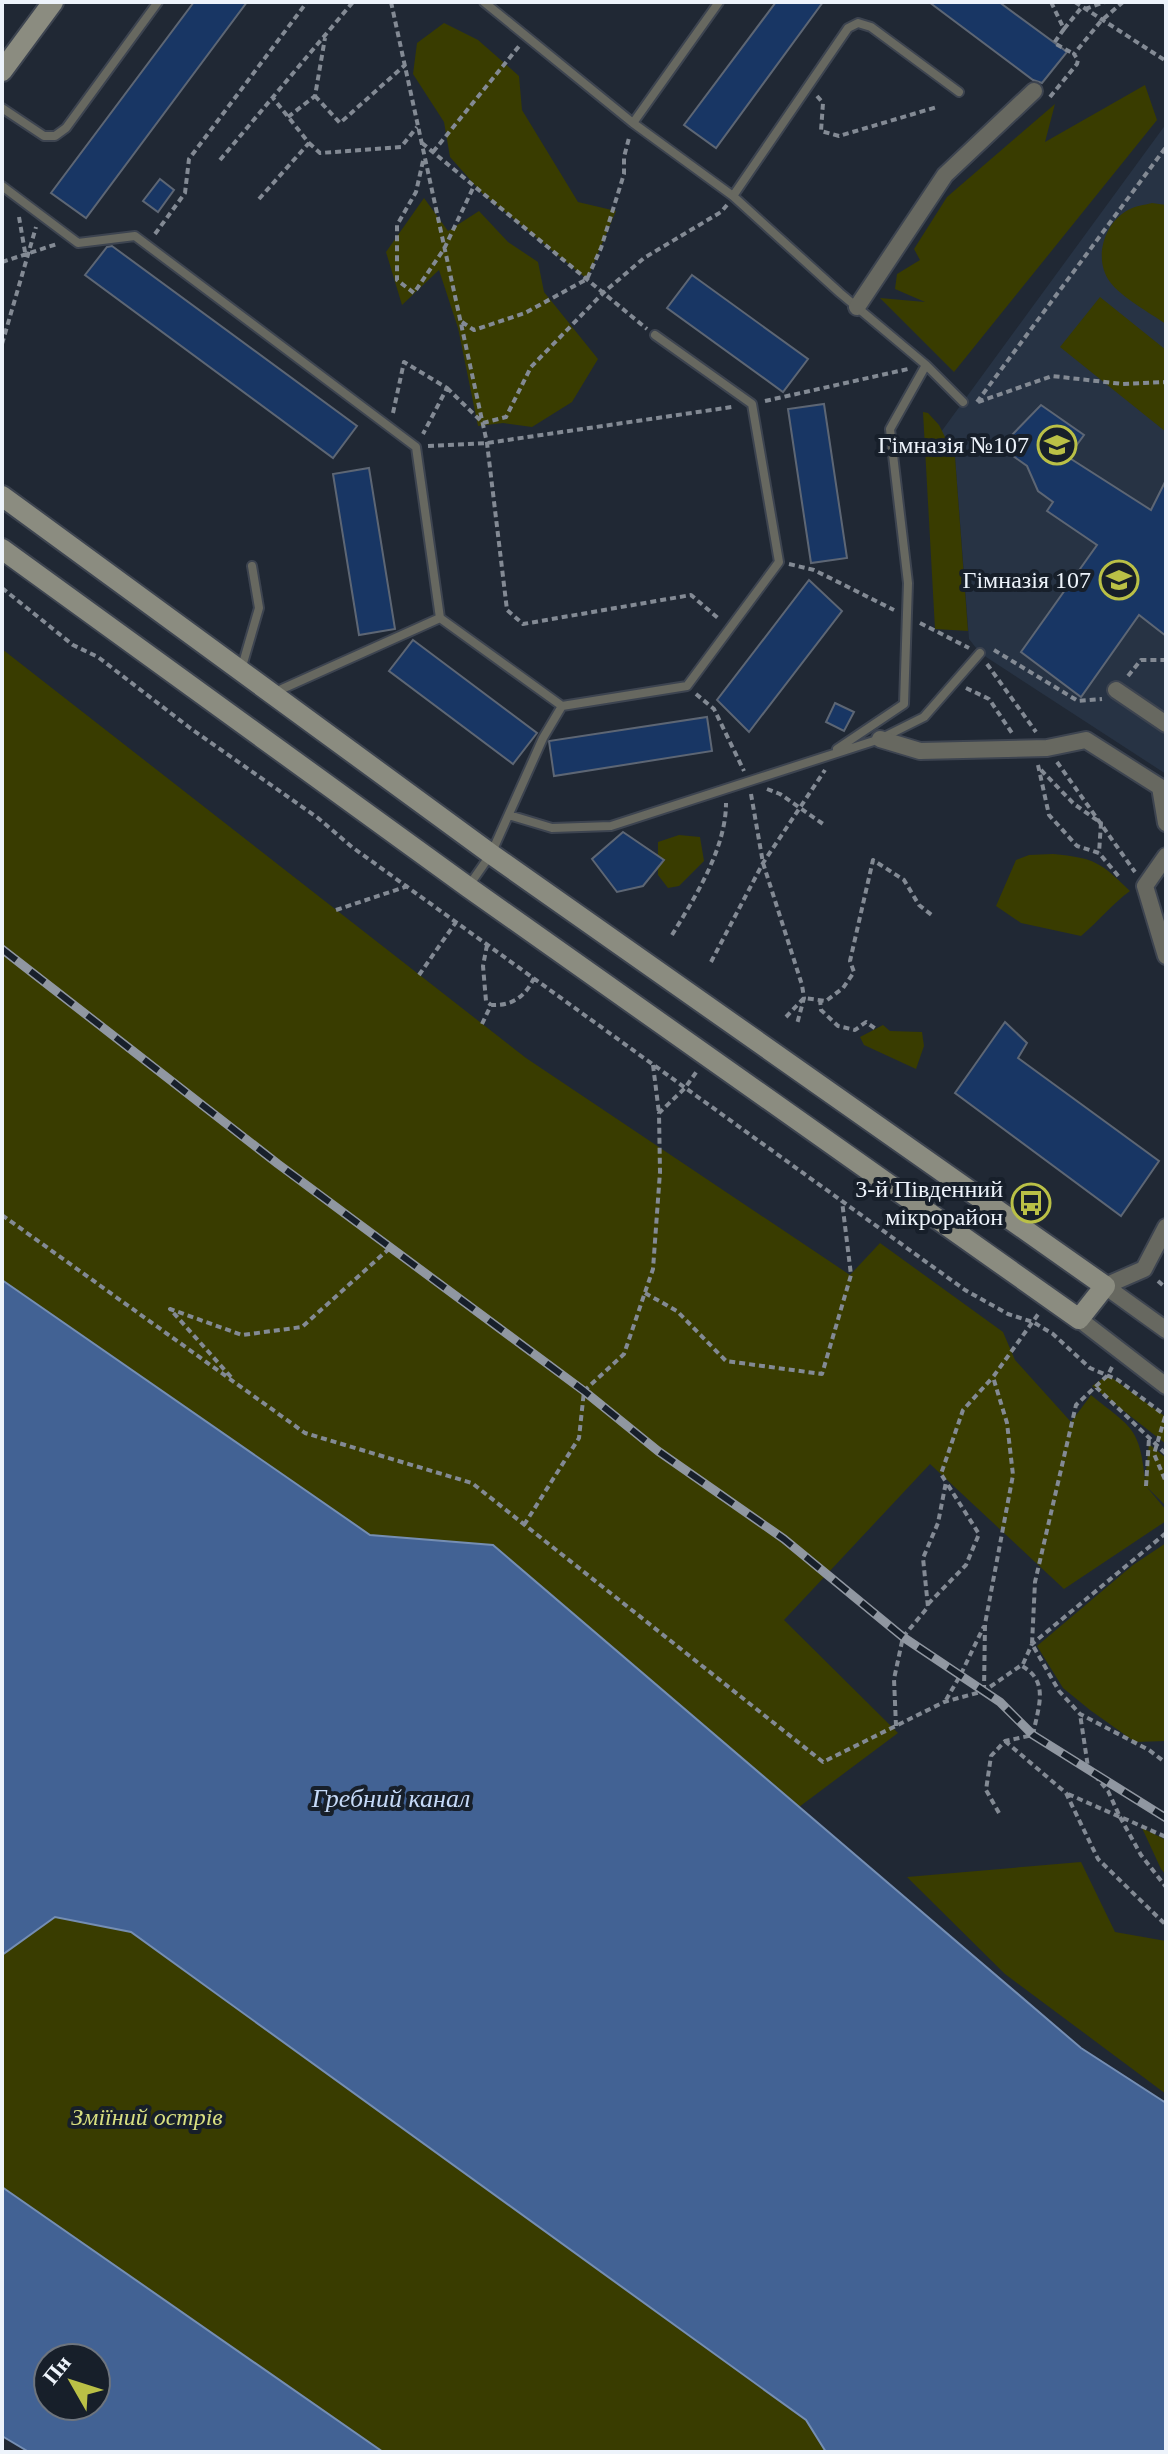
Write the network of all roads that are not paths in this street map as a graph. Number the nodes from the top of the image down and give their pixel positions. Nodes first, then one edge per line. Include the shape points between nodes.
1 (53, 2) edge
2 (158, 2) edge
3 (484, 2) edge
4 (719, 2) edge
5 (2, 71) edge
6 (1034, 91) road end
7 (959, 92) dead end
8 (2, 108) edge
9 (633, 123) junction
10 (2, 186) edge
11 (733, 196) junction
12 (857, 307) junction
13 (655, 335) road end
14 (926, 365) junction
15 (963, 402) road end
16 (2, 496) edge
17 (2, 549) edge
18 (252, 566) dead end
19 (440, 618) junction
20 (980, 653) road end
21 (241, 671) junction
22 (1116, 690) road end
23 (272, 694) junction
24 (562, 706) junction
25 (1166, 724) edge
26 (880, 739) junction
27 (827, 756) junction
28 (509, 815) junction
29 (1166, 823) edge
30 (1166, 845) edge
31 (491, 854) junction
32 (1166, 856) edge
33 (1145, 886) junction
34 (468, 887) junction
35 (1166, 956) edge
36 (1166, 1227) edge
37 (1105, 1286) junction
38 (1079, 1319) junction
39 (1166, 1330) edge
40 (1166, 1386) edge

1 - 5 street
2 - 8 lane via 55,136 44,136
3 - 9 lane
4 - 9 lane
6 - 12 street via 945,175
7 - 11 lane via 871,27 858,23 848,28
9 - 11 lane
10 - 19 lane via 78,243 135,236 416,447
11 - 12 lane
12 - 14 lane
13 - 24 lane via 752,404 779,562 687,686
14 - 15 lane
14 - 27 lane via 890,429 908,583 904,704
16 - 21 street
17 - 34 street
18 - 21 lane via 259,608
19 - 23 lane
19 - 24 lane
20 - 26 lane via 924,717
21 - 23 street
22 - 25 street
23 - 31 street
24 - 28 lane
26 - 27 lane
26 - 29 street via 920,751 1047,748 1086,740 1160,787
27 - 28 lane via 611,826 552,828
28 - 31 lane
30 - 33 street
31 - 34 lane
31 - 37 street
32 - 33 street
33 - 35 street
34 - 38 street
36 - 37 street via 1144,1269
37 - 38 street
37 - 39 street
38 - 40 street

